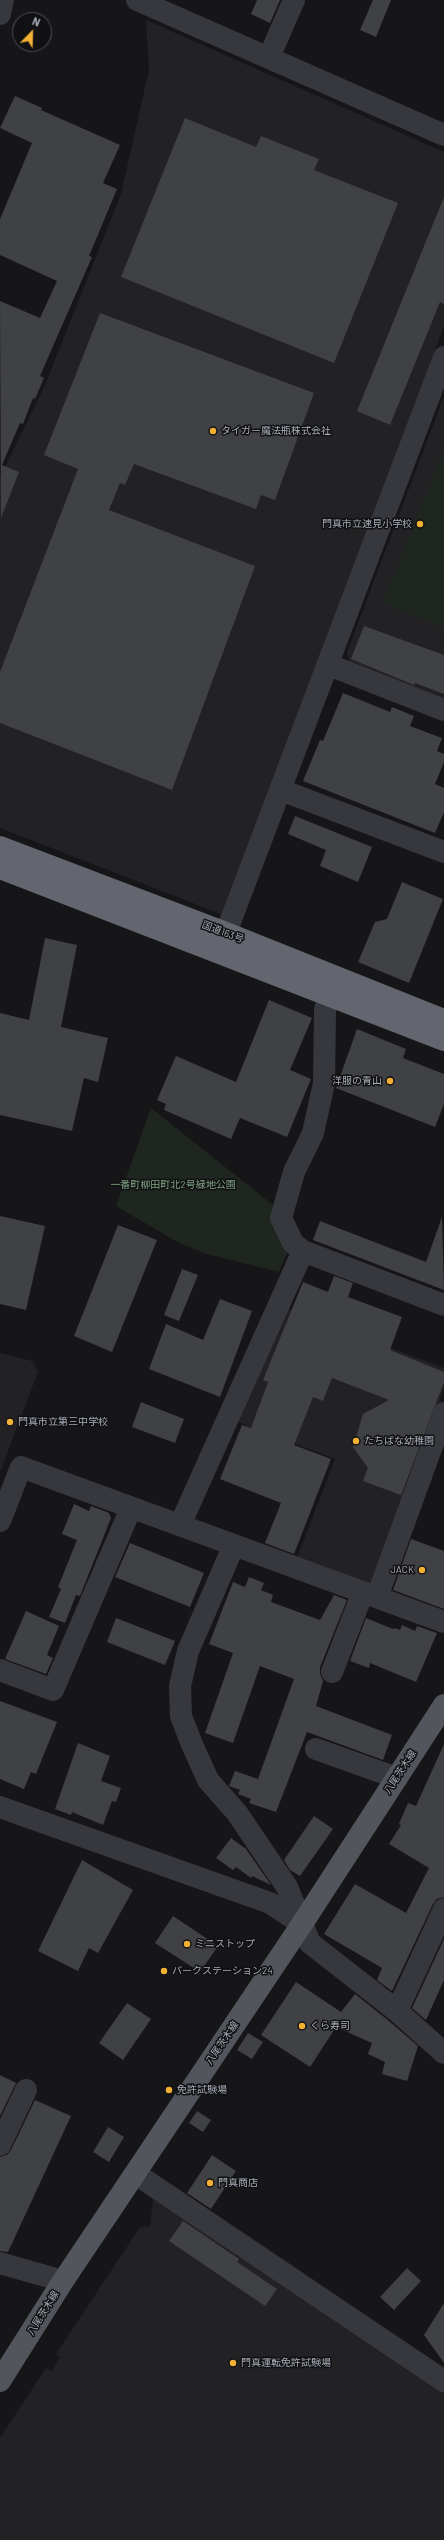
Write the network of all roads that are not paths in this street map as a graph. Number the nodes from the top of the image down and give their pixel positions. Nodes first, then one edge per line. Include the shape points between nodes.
1 (3, 0) edge
2 (137, 0) edge
3 (294, 0) edge
4 (176, 7) edge
5 (0, 14) edge
6 (269, 57) junction
7 (444, 135) edge
8 (444, 357) edge
9 (329, 665) junction
10 (444, 710) edge
11 (281, 790) junction
12 (0, 847) edge
13 (444, 852) edge
14 (0, 868) edge
15 (222, 943) junction
16 (329, 996) junction
17 (444, 1020) edge
18 (444, 1040) edge
19 (303, 1251) junction
20 (444, 1305) edge
21 (444, 1413) edge
22 (131, 1508) junction
23 (0, 1521) edge
24 (180, 1525) junction
25 (234, 1545) junction
26 (370, 1594) junction
27 (444, 1622) edge
28 (0, 1670) edge
29 (332, 1672) dead end
30 (444, 1705) edge
31 (316, 1749) dead end
32 (397, 1778) junction
33 (0, 1807) edge
34 (444, 1909) edge
35 (302, 1924) junction
36 (397, 2011) junction
37 (444, 2053) edge
38 (26, 2090) dead end
39 (0, 2145) edge
40 (136, 2174) junction
41 (0, 2263) edge
42 (63, 2281) junction
43 (0, 2381) edge
44 (444, 2381) edge

1 - 5 street
2 - 4 street
3 - 6 street
4 - 6 street
6 - 7 street
8 - 9 street
9 - 10 street
9 - 11 street
11 - 13 street
11 - 15 street
12 - 15 highway, 国道163号
14 - 15 highway, 国道163号
15 - 16 highway, 国道163号
15 - 17 highway, 国道163号
16 - 18 highway, 国道163号
16 - 19 street via 325,1010 324,1083 313,1134 294,1172 281,1218 293,1243
19 - 20 street
19 - 24 street
21 - 26 street
22 - 23 street via 22,1467
22 - 24 street
22 - 28 street via 53,1690
24 - 25 street
25 - 26 street
25 - 35 street via 188,1651 180,1686 181,1716 208,1780 237,1813 263,1850 294,1899
26 - 27 street
26 - 29 street
30 - 32 main road, 八尾茨木線
31 - 32 street
32 - 35 main road, 八尾茨木線
33 - 35 street via 270,1903
34 - 36 street
35 - 36 street via 310,1943
35 - 40 main road, 八尾茨木線
36 - 37 street
38 - 39 street
40 - 42 main road, 八尾茨木線
40 - 44 street
41 - 42 street
42 - 43 main road, 八尾茨木線

